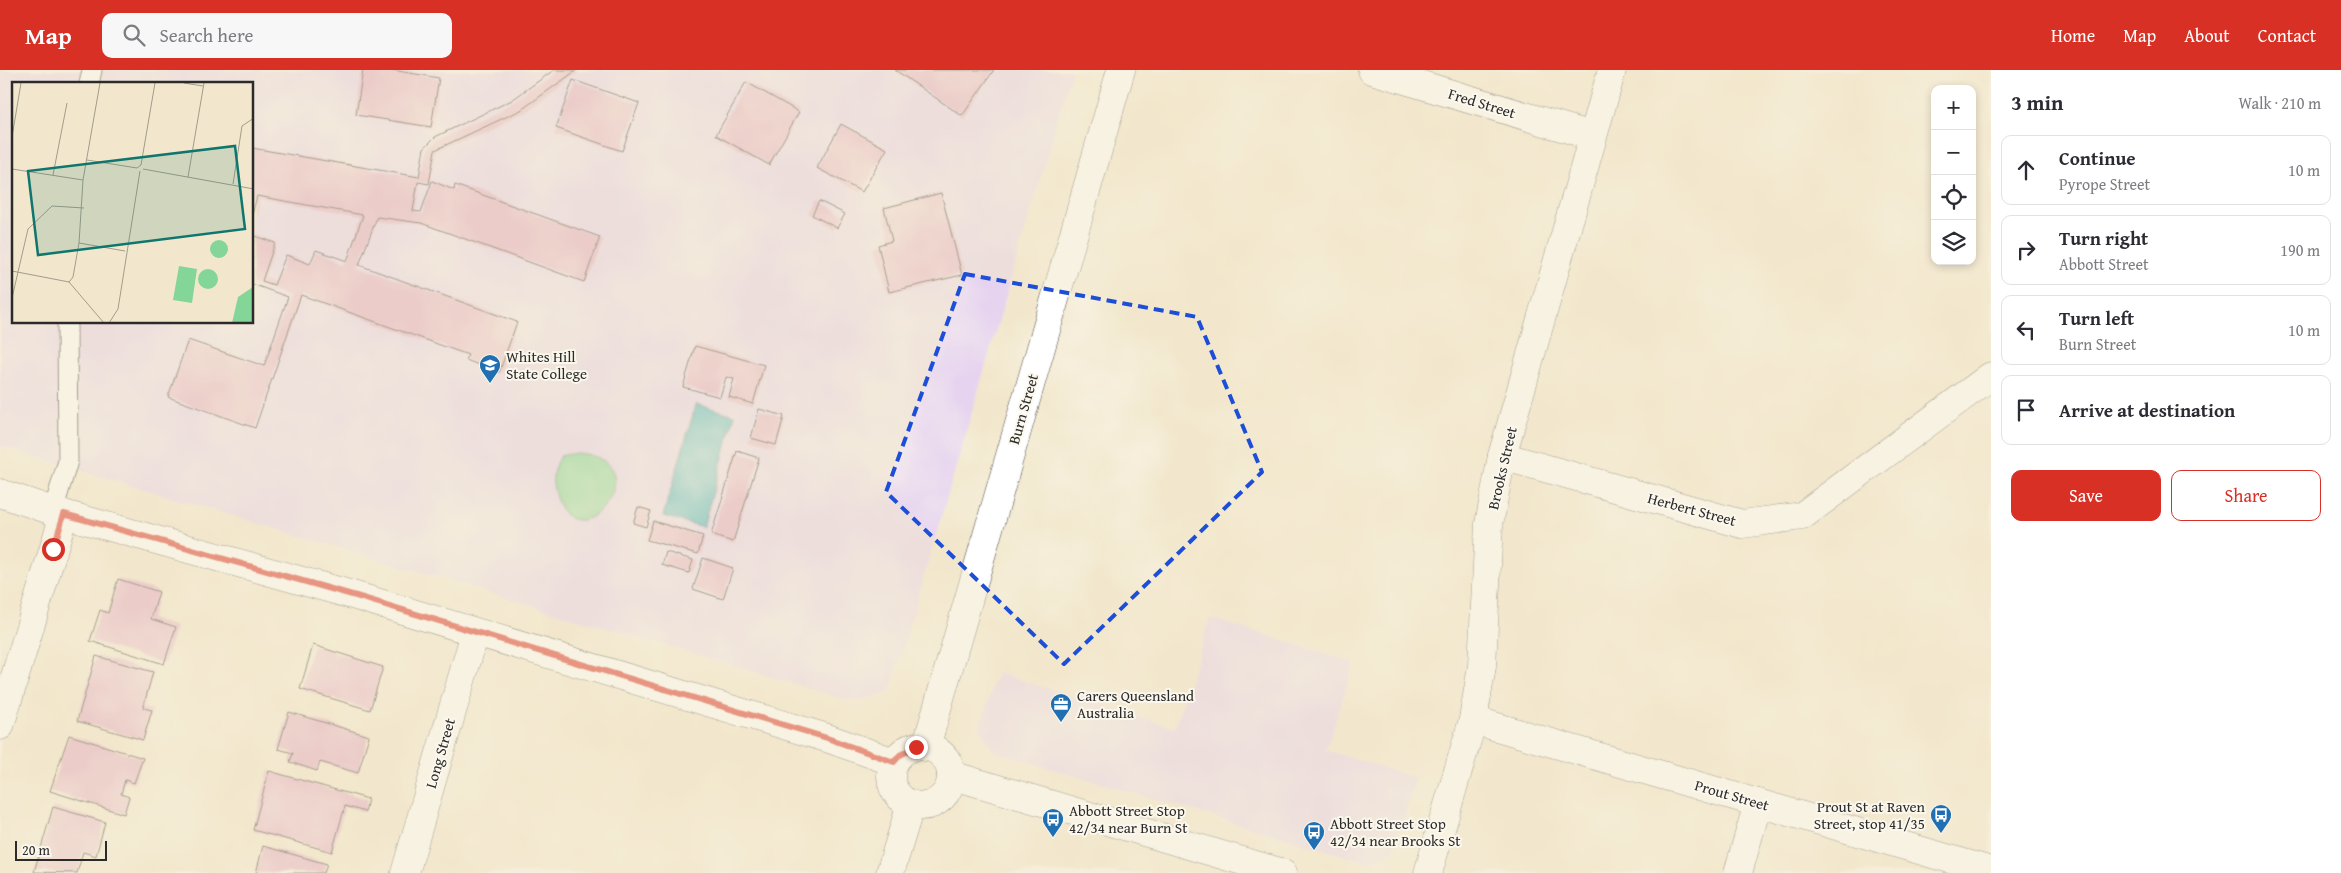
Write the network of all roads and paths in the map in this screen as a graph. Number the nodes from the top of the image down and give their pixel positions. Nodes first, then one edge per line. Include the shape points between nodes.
1 (1121, 70) edge
2 (1372, 70) edge
3 (1612, 70) edge
4 (1592, 136) junction
5 (67, 324) edge
6 (1991, 376) edge
7 (1502, 456) junction
8 (0, 493) edge
9 (58, 513) junction
10 (475, 633) junction
11 (1473, 720) junction
12 (0, 726) edge
13 (926, 747) junction
14 (894, 762) junction
15 (951, 775) junction
16 (1758, 803) junction
17 (911, 804) junction
18 (1991, 871) edge
19 (405, 873) edge
20 (890, 873) edge
21 (1283, 873) edge
22 (1428, 873) edge
23 (1738, 873) edge

1 - 13 street, Burn Street
2 - 4 street, Fred Street
3 - 4 street, Brooks Street
4 - 7 street, Brooks Street
5 - 9 lane via 68,461
6 - 7 street, Herbert Street via 1802,516 1742,524
7 - 11 street, Brooks Street via 1489,524 1482,666
8 - 9 street
9 - 10 street via 356,596
9 - 12 street
10 - 14 street via 827,738
10 - 19 street, Long Street
11 - 16 street, Prout Street
11 - 22 street, Brooks Street
13 - 14 street via 908,750
13 - 15 street via 943,757
14 - 17 street via 892,782 895,792
15 - 17 street via 949,785 938,801 920,806
15 - 21 street
16 - 18 street, Prout Street
16 - 23 street
17 - 20 street

